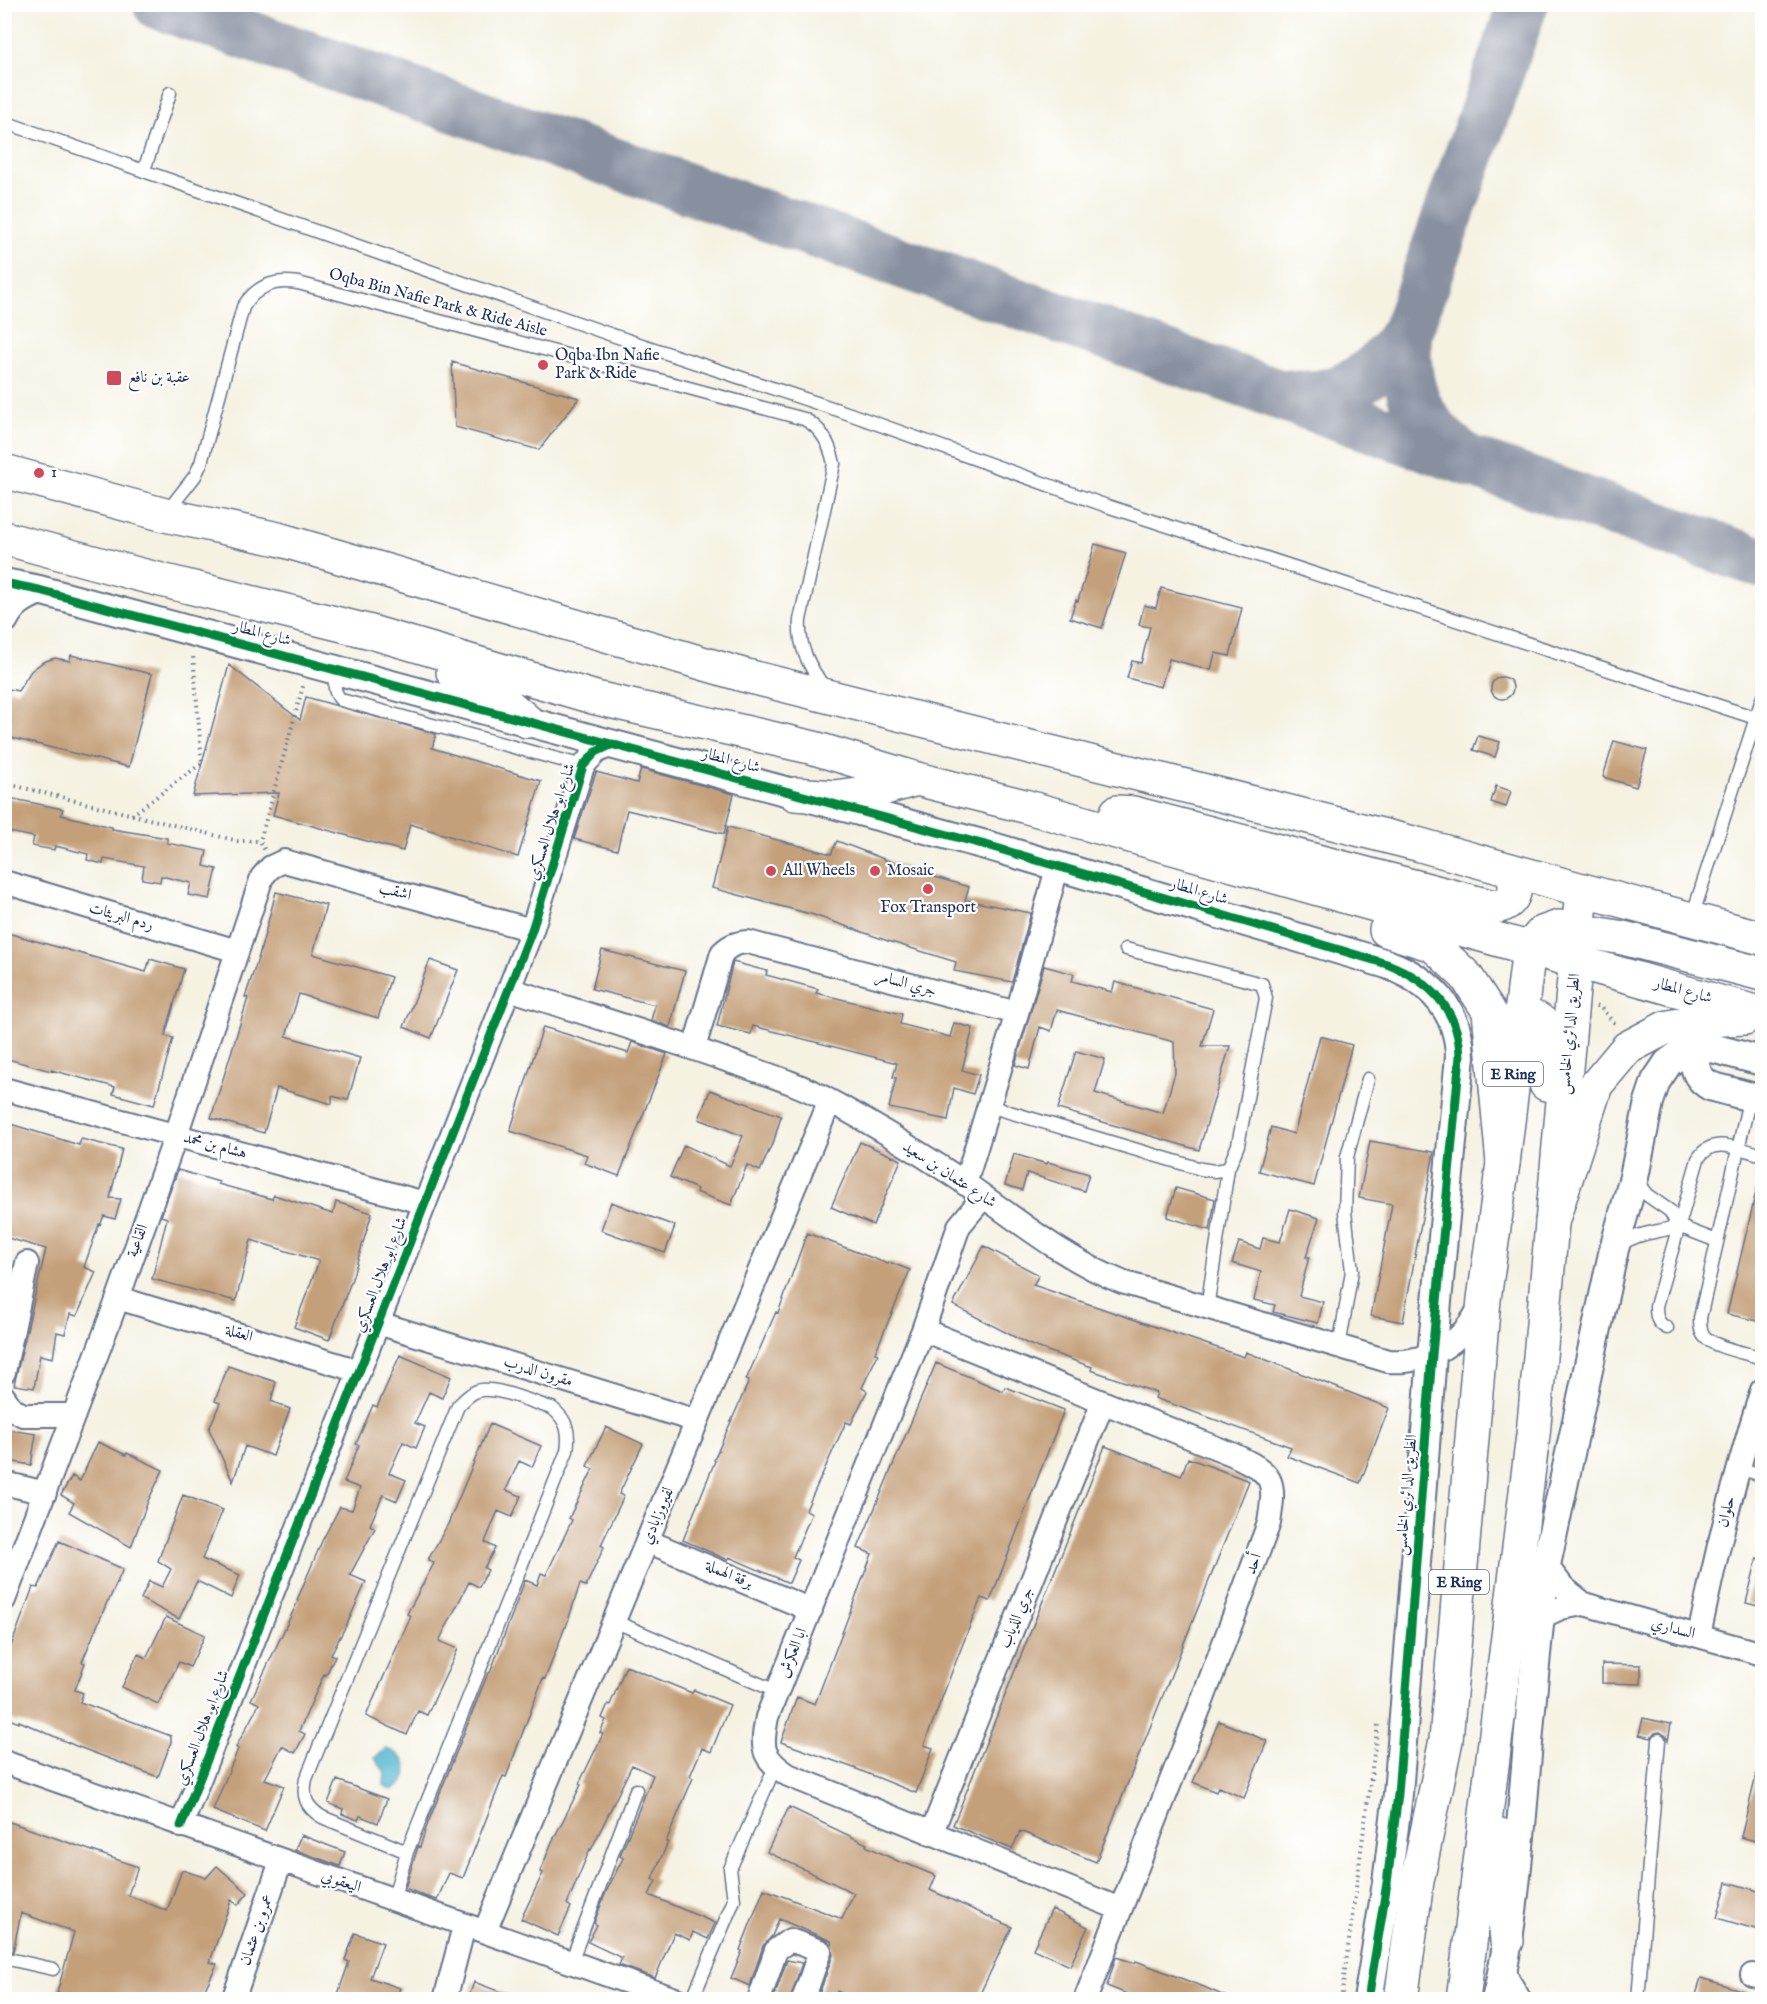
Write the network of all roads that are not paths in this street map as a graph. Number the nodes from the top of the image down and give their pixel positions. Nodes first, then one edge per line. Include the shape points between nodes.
1 (170, 93) dead end
2 (4, 122) edge
3 (144, 170) junction
4 (4, 471) edge
5 (165, 515) junction
6 (4, 538) edge
7 (4, 583) edge
8 (39, 590) junction
9 (4, 619) edge
10 (371, 632) junction
11 (337, 670) junction
12 (829, 695) junction
13 (1762, 699) edge
14 (1759, 719) edge
15 (527, 721) junction
16 (568, 732) junction
17 (613, 744) junction
18 (583, 766) junction
19 (917, 779) junction
20 (795, 794) junction
21 (1024, 806) junction
22 (1229, 864) junction
23 (1058, 865) junction
24 (1510, 870) junction
25 (266, 872) joint
26 (4, 882) edge
27 (1582, 890) junction
28 (1691, 919) junction
29 (532, 930) junction
30 (1762, 938) edge
31 (1578, 946) junction
32 (1529, 948) junction
33 (1126, 949) dead end
34 (237, 951) junction
35 (1762, 974) edge
36 (509, 989) junction
37 (1438, 997) joint
38 (1017, 1013) junction
39 (1762, 1016) edge
40 (1520, 1017) junction
41 (1701, 1047) junction
42 (694, 1048) junction
43 (1762, 1062) edge
44 (1368, 1079) dead end
45 (4, 1089) edge
46 (1756, 1098) edge
47 (830, 1101) junction
48 (989, 1106) junction
49 (176, 1135) junction
50 (1738, 1148) junction
51 (1760, 1154) dead end
52 (1503, 1162) junction
53 (1228, 1169) junction
54 (1634, 1177) junction
55 (974, 1190) junction
56 (425, 1203) junction
57 (1552, 1221) junction
58 (1678, 1226) junction
59 (1717, 1241) junction
60 (1614, 1249) junction
61 (27, 1263) dead end
62 (118, 1298) junction
63 (1484, 1299) junction
64 (1207, 1308) junction
65 (378, 1323) junction
66 (1666, 1328) dead end
67 (923, 1330) junction
68 (1339, 1347) junction
69 (1432, 1355) junction
70 (1762, 1358) edge
71 (1388, 1361) junction
72 (359, 1371) junction
73 (4, 1372) edge
74 (1537, 1376) junction
75 (1762, 1390) edge
76 (4, 1397) edge
77 (1430, 1399) junction
78 (1103, 1402) junction
79 (74, 1415) junction
80 (697, 1421) junction
81 (1738, 1468) junction
82 (1762, 1475) edge
83 (4, 1483) edge
84 (45, 1493) junction
85 (647, 1541) junction
86 (1546, 1565) junction
87 (4, 1600) edge
88 (1584, 1604) junction
89 (811, 1610) junction
90 (1539, 1618) junction
91 (614, 1621) junction
92 (1699, 1636) junction
93 (1762, 1654) edge
94 (778, 1692) junction
95 (1659, 1740) dead end
96 (4, 1762) edge
97 (1492, 1764) junction
98 (775, 1767) junction
99 (636, 1790) dead end
100 (181, 1826) junction
101 (931, 1834) junction
102 (406, 1852) junction
103 (281, 1861) junction
104 (393, 1900) junction
105 (1120, 1909) junction
106 (475, 1928) junction
107 (1506, 1954) junction
108 (4, 1958) edge
109 (571, 1962) junction
110 (53, 1969) dead end
111 (233, 2000) edge
112 (445, 2000) edge
113 (678, 2000) edge
114 (692, 2000) edge
115 (759, 2000) edge
116 (803, 2000) edge
117 (1085, 2000) edge
118 (1368, 2000) edge
119 (1401, 2000) edge
120 (1463, 2000) edge
121 (1496, 2000) edge
122 (1520, 2000) edge
123 (1638, 2000) edge

1 - 3 lane
2 - 3 lane
3 - 14 lane via 1107,506
4 - 5 main road
5 - 12 main road via 278,539 743,675
5 - 12 lane, Oqba Bin Nafie Park & Ride Aisle via 201,463 243,307 259,289 279,281 804,418 823,434 834,464 799,637 811,668
6 - 10 main road, شارع المطار
7 - 8 street, شارع المطار
8 - 9 street via 10,607
8 - 11 street, شارع المطار
10 - 15 main road via 480,684
10 - 19 main road, شارع المطار via 596,698 814,748
11 - 15 street, شارع المطار
11 - 18 lane via 335,694 341,700
12 - 24 main road
13 - 14 lane
14 - 28 lane
15 - 16 street, شارع المطار
16 - 17 street, شارع المطار
16 - 18 street, شارع ابو هلال العسكري via 579,749
17 - 18 street, شارع ابو هلال العسكري via 596,752
17 - 20 street, شارع المطار
18 - 29 street, شارع ابو هلال العسكري
19 - 20 main road via 872,792 834,797
19 - 21 main road, شارع المطار
20 - 23 street, شارع المطار
21 - 22 main road, شارع المطار
21 - 24 main road via 1133,813 1493,907 1507,903 1515,891 1515,878
22 - 32 main road, شارع المطار
22 - 52 main road via 1274,896 1433,945 1466,976 1489,1011
23 - 37 street, شارع المطار via 1387,964 1415,977
23 - 38 street
24 - 27 main road
25 - 29 street, اشقب via 284,861
25 - 34 street, القاعية
26 - 34 street, ردم البريثات
27 - 28 main road
27 - 31 main road, الطريق الدائري الخامس / E Ring
28 - 30 main road
29 - 36 street, شارع ابو هلال العسكري
31 - 32 main road, شارع المطار
31 - 35 main road via 1623,938
31 - 39 main road, شارع المطار
31 - 57 main road, الطريق الدائري الخامس / E Ring
32 - 40 main road, E Ring
33 - 53 lane via 1262,984 1266,998 1238,1145
34 - 49 street, القاعية
36 - 42 street, شارع عثمان بن سعيد
36 - 56 street, شارع ابو هلال العسكري
37 - 69 street, الطريق الدائري الخامس via 1453,1018 1460,1056
38 - 42 street, جري السامر via 748,942 737,943 722,953
38 - 48 street
39 - 57 main road via 1685,1023 1665,1028 1627,1048 1596,1085
40 - 52 main road, E Ring
40 - 74 main road via 1536,1018 1543,1023 1548,1065 1525,1286 1526,1349
41 - 43 street
41 - 46 street via 1695,1061 1703,1082
41 - 54 street via 1683,1052 1668,1063 1652,1091
42 - 47 street, شارع عثمان بن سعيد
44 - 68 lane via 1347,1157 1345,1212 1352,1271
45 - 49 street, هشام بن محمد
46 - 50 lane
47 - 55 street, شارع عثمان بن سعيد
47 - 80 street, لفيروزابادي
48 - 53 lane via 1201,1169
48 - 55 street
49 - 56 street, هشام بن محمد
49 - 62 street, القاعية
50 - 51 lane
50 - 58 lane via 1719,1144 1698,1159
50 - 59 lane
52 - 63 main road, E Ring
53 - 64 lane
54 - 58 lane via 1647,1195 1670,1211
54 - 60 street
55 - 64 street, شارع عثمان بن سعيد via 1095,1271
55 - 67 street, ابا العكرش
56 - 65 street, شارع ابو هلال العسكري
57 - 74 main road, الطريق الدائري الخامس / E Ring
58 - 59 lane
58 - 60 lane via 1637,1235
58 - 66 lane via 1656,1306 1656,1316
59 - 70 lane via 1700,1318 1701,1330 1713,1344
60 - 86 street
61 - 73 street
62 - 72 street, العقلة
62 - 79 street, القاعية
63 - 69 street, شارع عثمان بن سعيد via 1464,1332
63 - 119 main road, E Ring via 1446,1740 1417,1881
64 - 68 street, شارع عثمان بن سعيد
65 - 72 street, شارع ابو هلال العسكري
65 - 80 street, مقرون الدرب
67 - 78 street, أحد
67 - 89 street, ابا العكرش
68 - 71 street, شارع عثمان بن سعيد
69 - 71 street, شارع عثمان بن سعيد
69 - 77 street, الطريق الدائري الخامس
71 - 77 street, شارع عثمان بن سعيد via 1411,1377
72 - 100 street, شارع ابو هلال العسكري
74 - 97 main road, الطريق الدائري الخامس / E Ring
75 - 81 street, حلوان
76 - 79 street via 12,1409 23,1415
77 - 118 street, الطريق الدائري الخامس via 1398,1794
78 - 101 street, جري الذياب
78 - 105 street, أحد via 1234,1455 1266,1473 1272,1485 1269,1523
79 - 84 street, القاعية
80 - 85 street, لفيروزابادي
81 - 82 lane
81 - 92 street, حلوان
83 - 84 street
84 - 87 street, القاعية
85 - 89 street, برقة الهملة
85 - 91 street, لفيروزابادي
86 - 88 street, السداري via 1563,1587
86 - 90 street
88 - 90 street, السداري via 1561,1608
88 - 92 street, السداري
89 - 94 street, ابا العكرش
90 - 107 street via 1516,1884
91 - 94 lane
91 - 106 street, لفيروزابادي
92 - 93 street, السداري
94 - 98 street, ابا العكرش via 763,1739 765,1755
95 - 123 lane
96 - 100 street, اليعقوبي
97 - 107 main road via 1500,1822
97 - 120 main road, الطريق الدائري الخامس / E Ring
98 - 101 street
98 - 114 lane via 730,1869 734,1900
99 - 109 lane
100 - 103 street, اليعقوبي
101 - 105 street
102 - 102 lane via 567,1451 567,1425 552,1408 488,1388 466,1396 458,1406 303,1792 312,1812
102 - 104 lane
103 - 104 street, اليعقوبي
103 - 111 street, عمرو بن عثمان
104 - 106 street, اليعقوبي
105 - 117 street, أحد
106 - 109 street, اليعقوبي
106 - 112 street, لفيروزابادي
107 - 121 street
107 - 122 street via 1508,1980
108 - 110 lane
109 - 113 street, اليعقوبي
115 - 116 street via 776,1950 790,1940 820,1951

